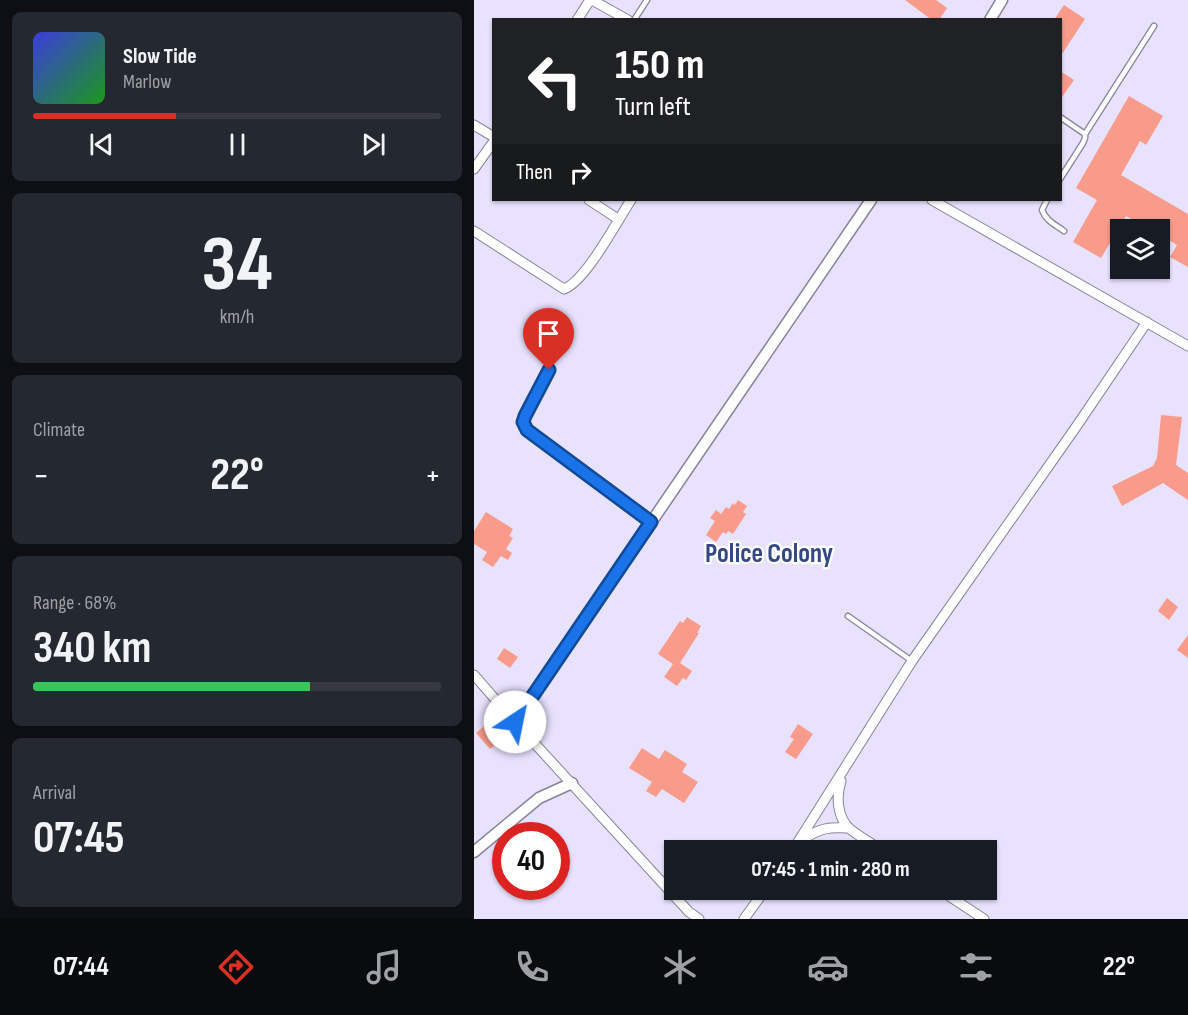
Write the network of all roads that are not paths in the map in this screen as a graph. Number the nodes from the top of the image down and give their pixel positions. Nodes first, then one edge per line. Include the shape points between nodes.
1 (591, 0) edge
2 (647, 0) edge
3 (1002, 0) edge
4 (578, 18) edge
5 (624, 18) edge
6 (635, 18) edge
7 (991, 18) edge
8 (1154, 26) dead end
9 (1062, 118) edge
10 (474, 125) edge
11 (1084, 134) junction
12 (492, 138) edge
13 (492, 142) edge
14 (474, 169) edge
15 (1062, 176) edge
16 (591, 201) edge
17 (630, 201) edge
18 (870, 201) edge
19 (934, 201) edge
20 (1046, 201) edge
21 (618, 219) junction
22 (474, 231) edge
23 (1064, 231) dead end
24 (1147, 322) junction
25 (1188, 346) edge
26 (549, 370) dead end
27 (651, 522) junction
28 (848, 616) dead end
29 (912, 661) junction
30 (475, 678) edge
31 (515, 722) junction
32 (844, 769) junction
33 (572, 783) junction
34 (848, 828) junction
35 (801, 840) joint
36 (867, 840) edge
37 (474, 852) edge
38 (758, 900) edge
39 (955, 900) edge
40 (699, 919) edge
41 (744, 919) edge
42 (984, 919) edge

1 - 4 street
1 - 5 street
2 - 6 lane
3 - 7 street
8 - 11 lane
9 - 11 lane
10 - 12 street
11 - 15 lane via 1083,144
13 - 14 street
16 - 21 street
17 - 21 street
18 - 27 street
19 - 24 street
20 - 23 lane via 1044,215
21 - 22 street via 588,269 573,285 564,288
24 - 25 street
24 - 29 street
26 - 27 lane via 525,416 527,430
27 - 31 street
28 - 29 lane
29 - 32 street
30 - 31 street
31 - 33 street
32 - 34 street via 838,800
32 - 35 street
33 - 37 street via 538,798
33 - 40 street
34 - 35 street via 818,830
34 - 36 street
38 - 41 street
39 - 42 street

